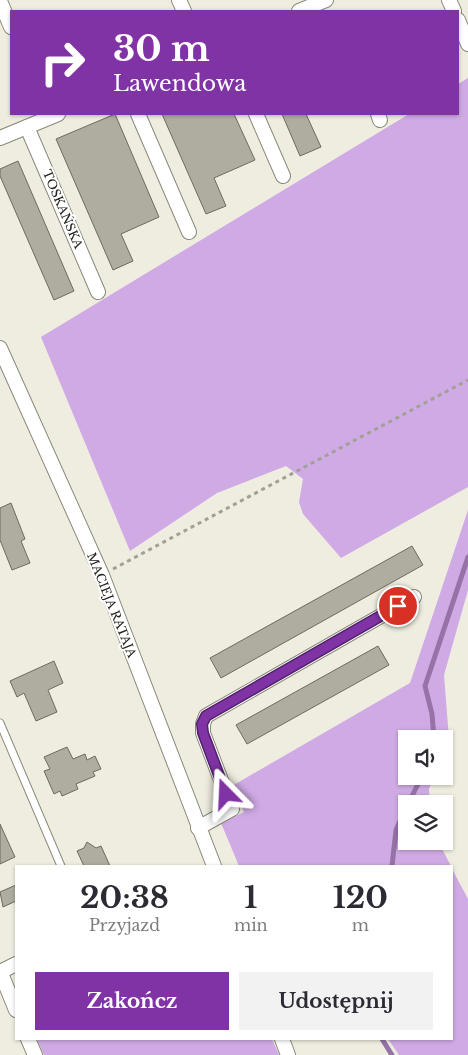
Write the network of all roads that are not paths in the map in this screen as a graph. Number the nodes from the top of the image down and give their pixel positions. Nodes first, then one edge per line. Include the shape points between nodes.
1 (328, 0) edge
2 (0, 1) edge
3 (303, 10) edge
4 (459, 22) edge
5 (10, 25) edge
6 (468, 44) edge
7 (52, 115) edge
8 (138, 115) edge
9 (256, 115) edge
10 (27, 127) junction
11 (0, 138) edge
12 (283, 176) dead end
13 (189, 232) dead end
14 (98, 292) dead end
15 (0, 348) edge
16 (414, 597) dead end
17 (0, 724) edge
18 (198, 828) junction
19 (61, 865) edge
20 (214, 865) edge
21 (15, 964) edge
22 (0, 971) edge
23 (15, 1008) edge
24 (28, 1040) edge
25 (282, 1040) edge
26 (35, 1055) edge
27 (288, 1055) edge

1 - 3 street
2 - 5 street
4 - 6 street
7 - 10 street
8 - 13 street
9 - 12 street
10 - 11 street
10 - 14 street, TOSKAŃSKA
15 - 18 street, MACIEJA RATAJA via 102,575
16 - 18 street via 206,716 202,724 203,733 232,809
17 - 19 lane
18 - 20 street, MACIEJA RATAJA
21 - 22 street
22 - 23 street
24 - 26 street
25 - 27 street

